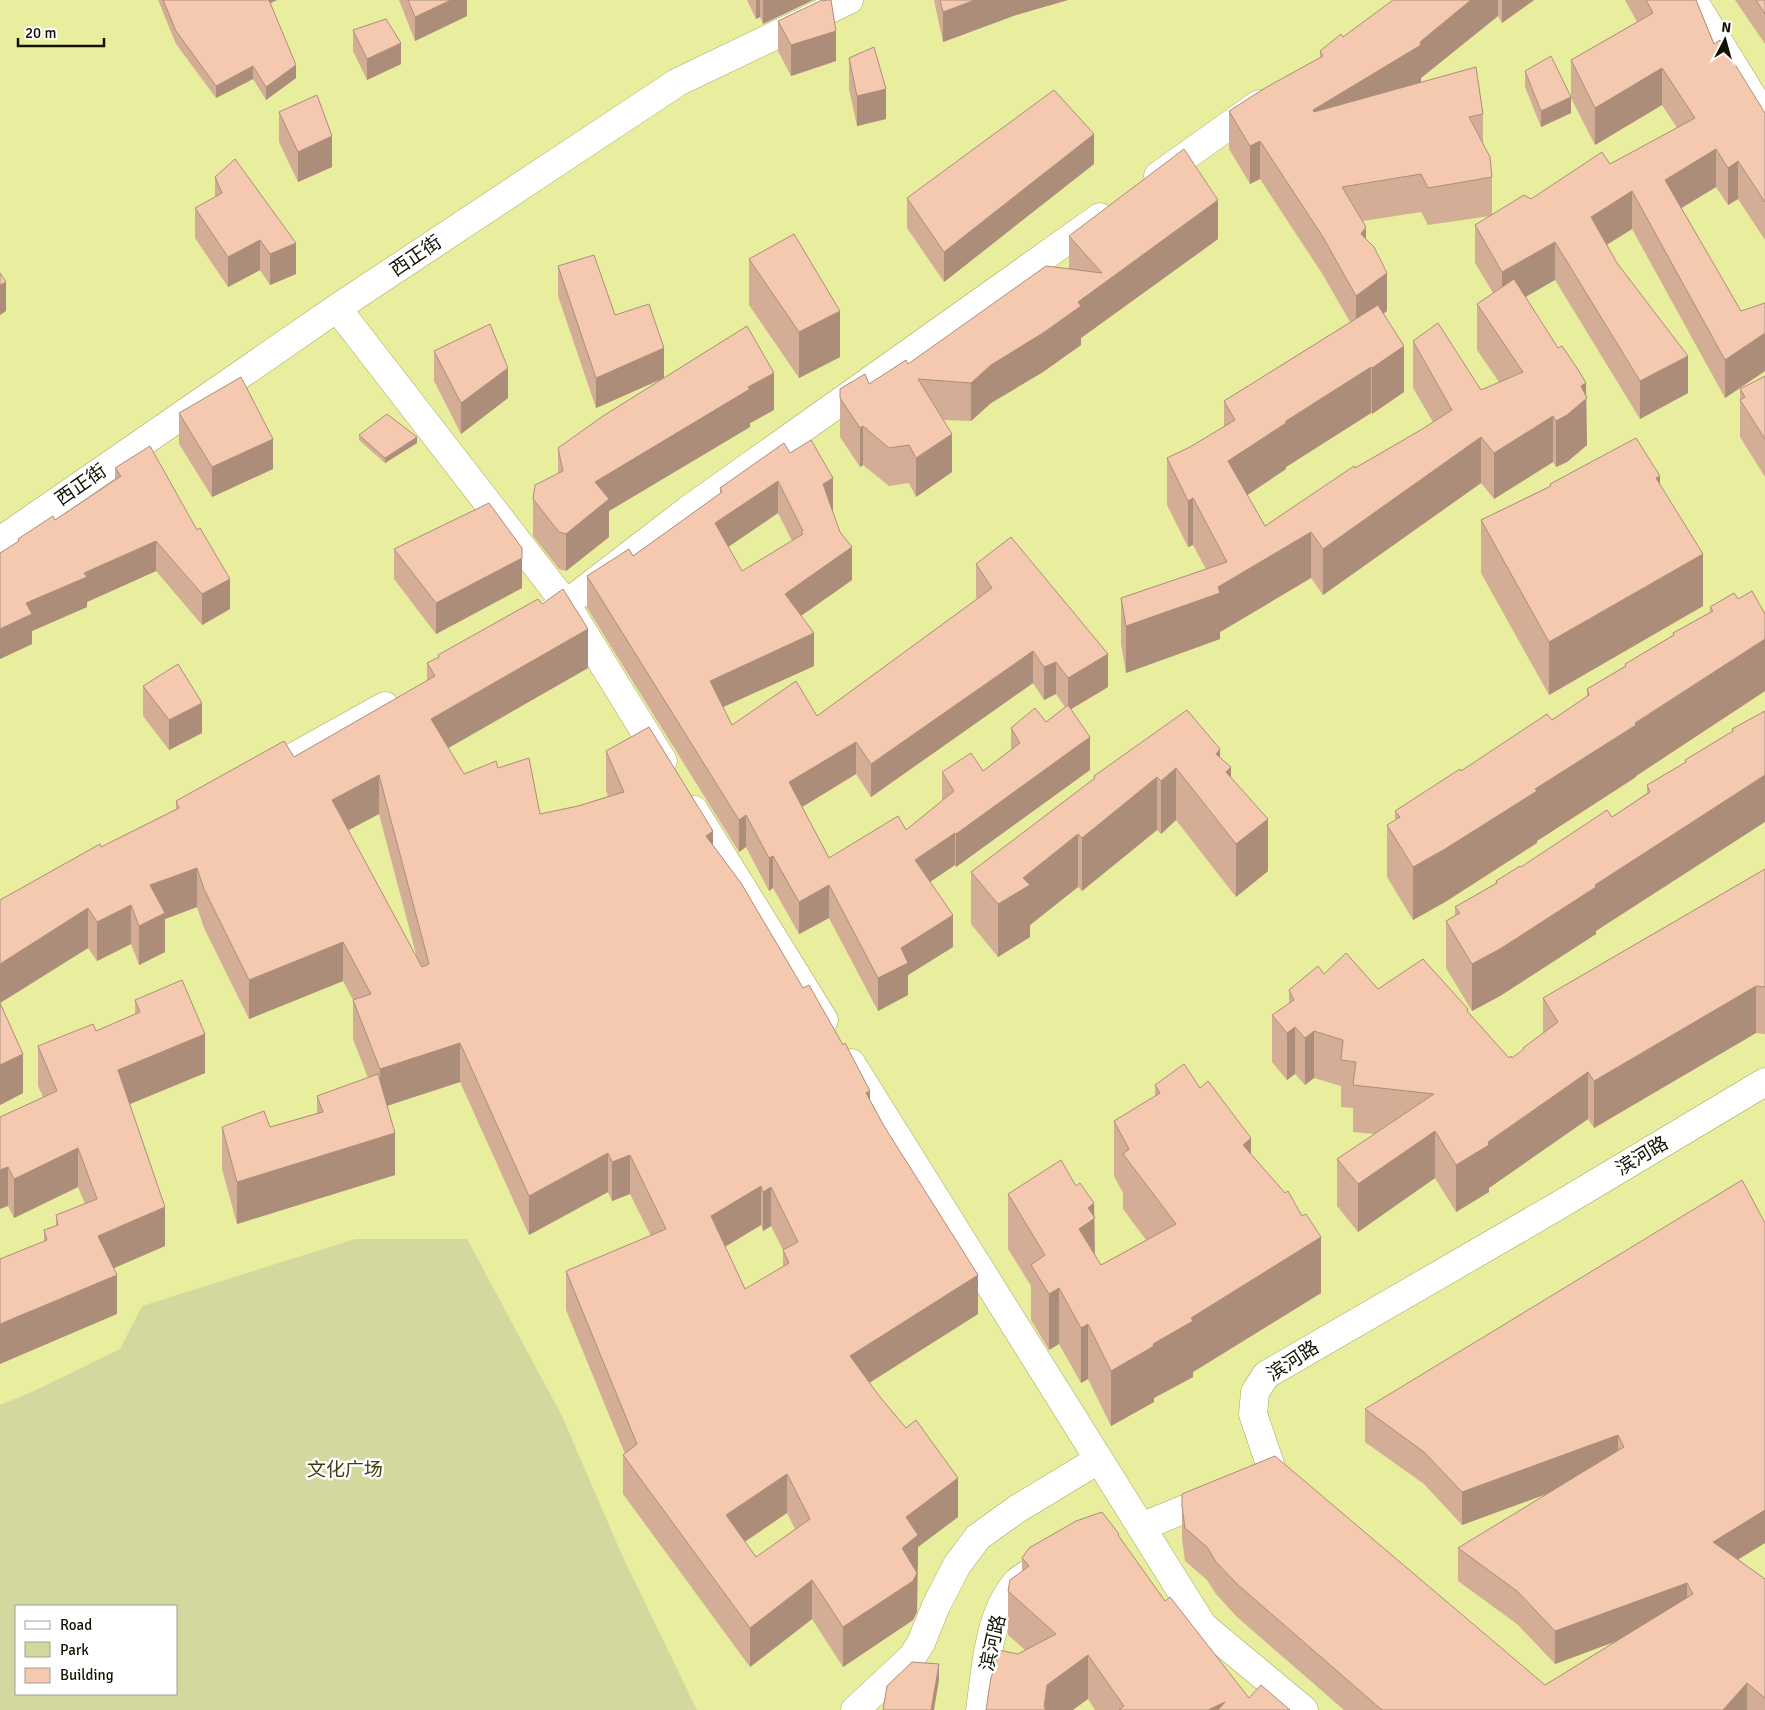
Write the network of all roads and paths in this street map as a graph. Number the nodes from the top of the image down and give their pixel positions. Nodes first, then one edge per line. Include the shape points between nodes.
1 (849, 0) edge
2 (1693, 0) edge
3 (1276, 92) edge
4 (1765, 117) edge
5 (337, 308) junction
6 (0, 541) edge
7 (566, 604) junction
8 (514, 633) edge
9 (403, 696) edge
10 (239, 787) edge
11 (1765, 1082) edge
12 (1098, 1460) junction
13 (1140, 1527) junction
14 (1113, 1536) edge
15 (1055, 1558) edge
16 (855, 1710) edge
17 (980, 1710) edge
18 (1304, 1710) edge

1 - 5 street, 西正街 via 678,82
2 - 4 street
3 - 7 street via 688,510
5 - 6 street, 西正街
5 - 7 street
7 - 8 street
7 - 12 street
9 - 10 street
11 - 13 street, 滨河路 via 1556,1208 1266,1375 1255,1392 1253,1414 1273,1473
12 - 13 street
12 - 16 street via 1017,1509 978,1537 957,1565 912,1657
13 - 14 street, 滨河路
13 - 18 street via 1203,1626
15 - 17 street, 滨河路 via 1018,1580 1006,1596 996,1620

